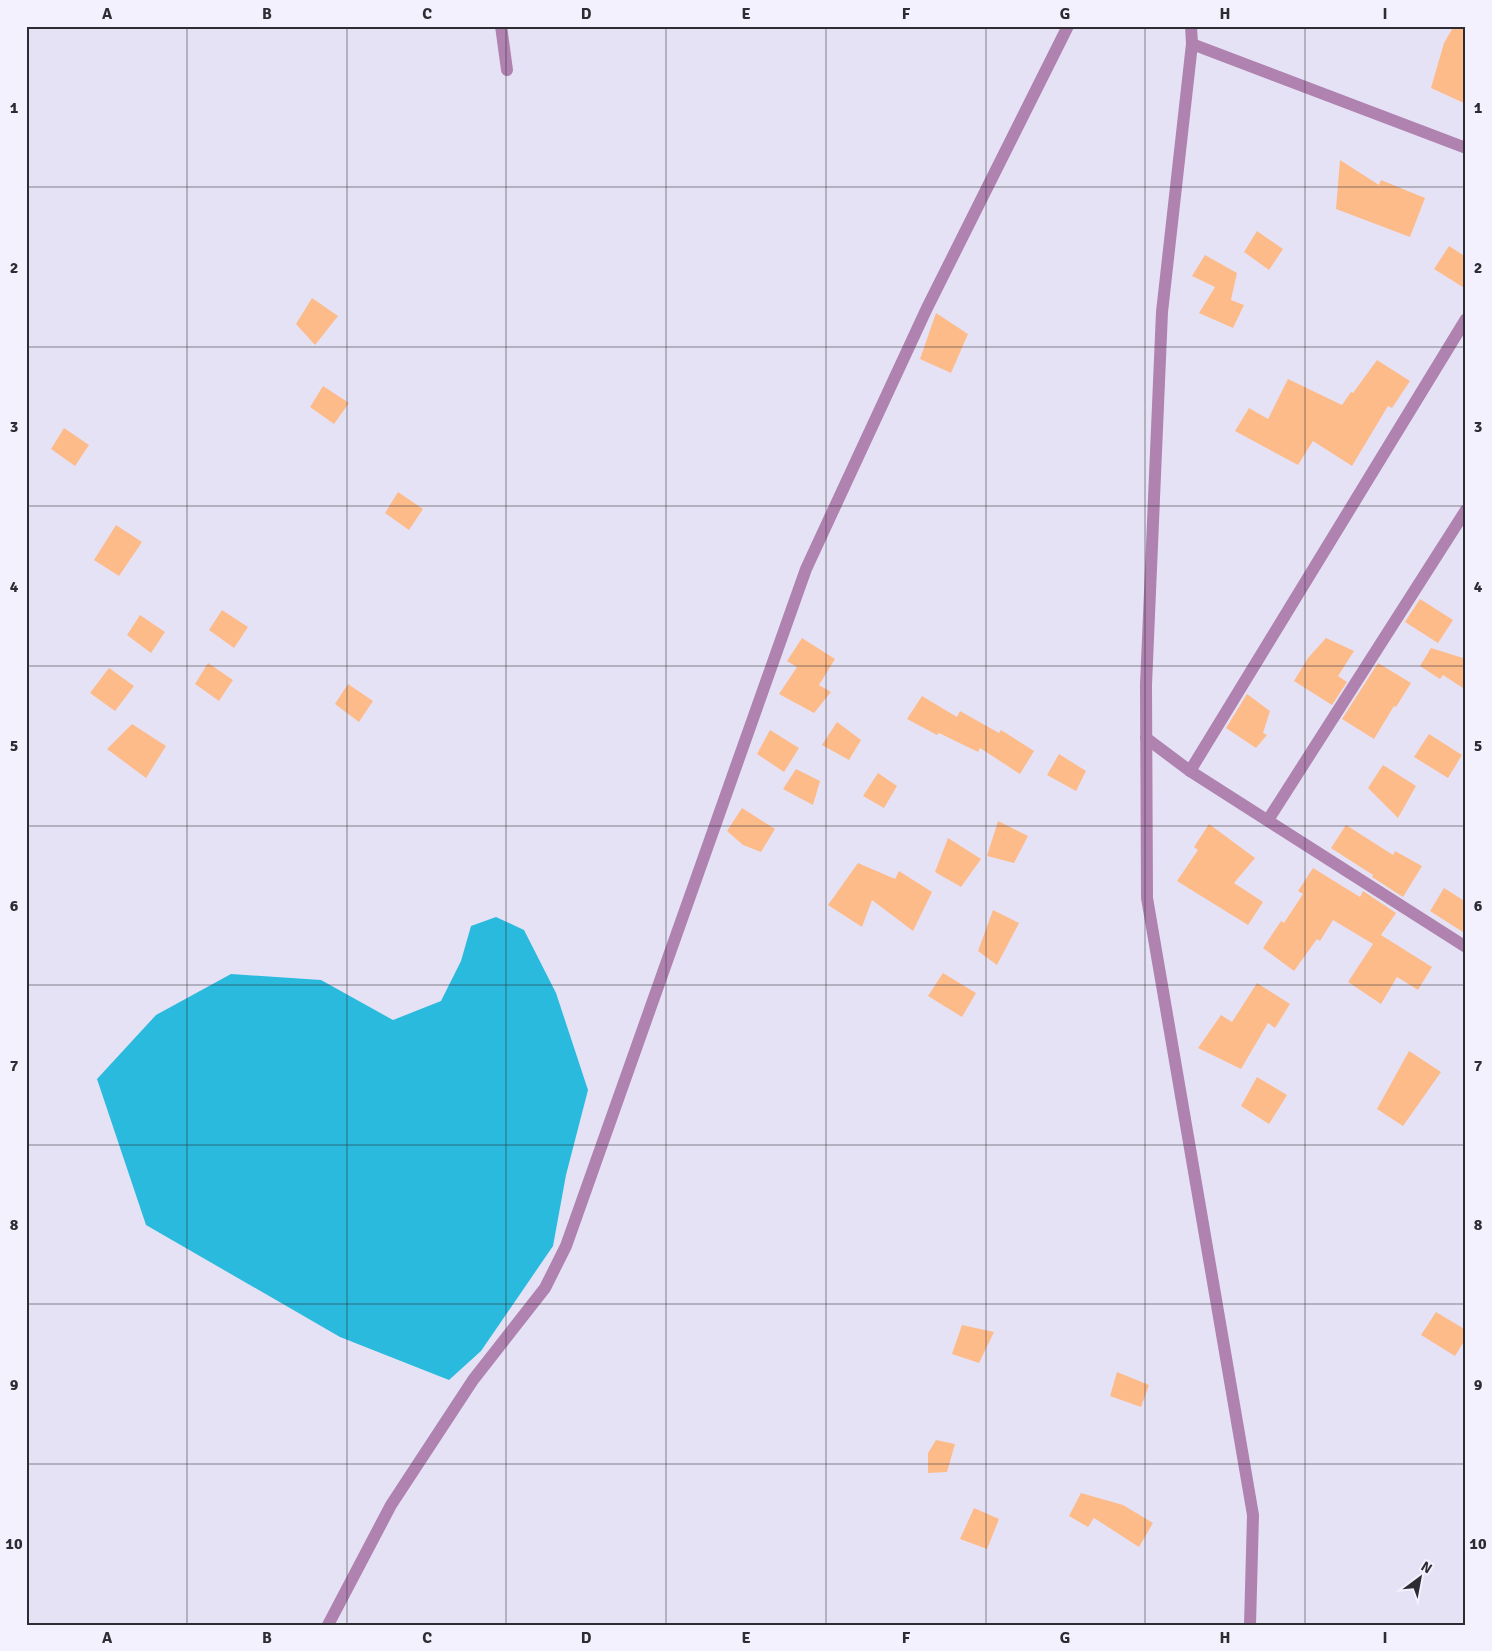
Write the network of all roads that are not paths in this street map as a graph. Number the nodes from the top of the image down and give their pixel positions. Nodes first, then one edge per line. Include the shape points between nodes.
1 (1068, 26) edge
2 (1191, 26) edge
3 (502, 27) edge
4 (1192, 44) junction
5 (507, 70) dead end
6 (1466, 148) edge
7 (1466, 319) edge
8 (1466, 510) edge
9 (1146, 738) junction
10 (1190, 770) junction
11 (1268, 820) junction
12 (1466, 947) edge
13 (328, 1625) edge
14 (1250, 1625) edge

1 - 13 street via 926,308 806,569 566,1246 545,1288 473,1380 392,1505
2 - 4 street
3 - 5 street
4 - 6 street
4 - 9 street via 1162,312
7 - 10 street
8 - 11 street
9 - 10 street
9 - 14 street via 1147,898 1253,1514
10 - 11 street
11 - 12 street

